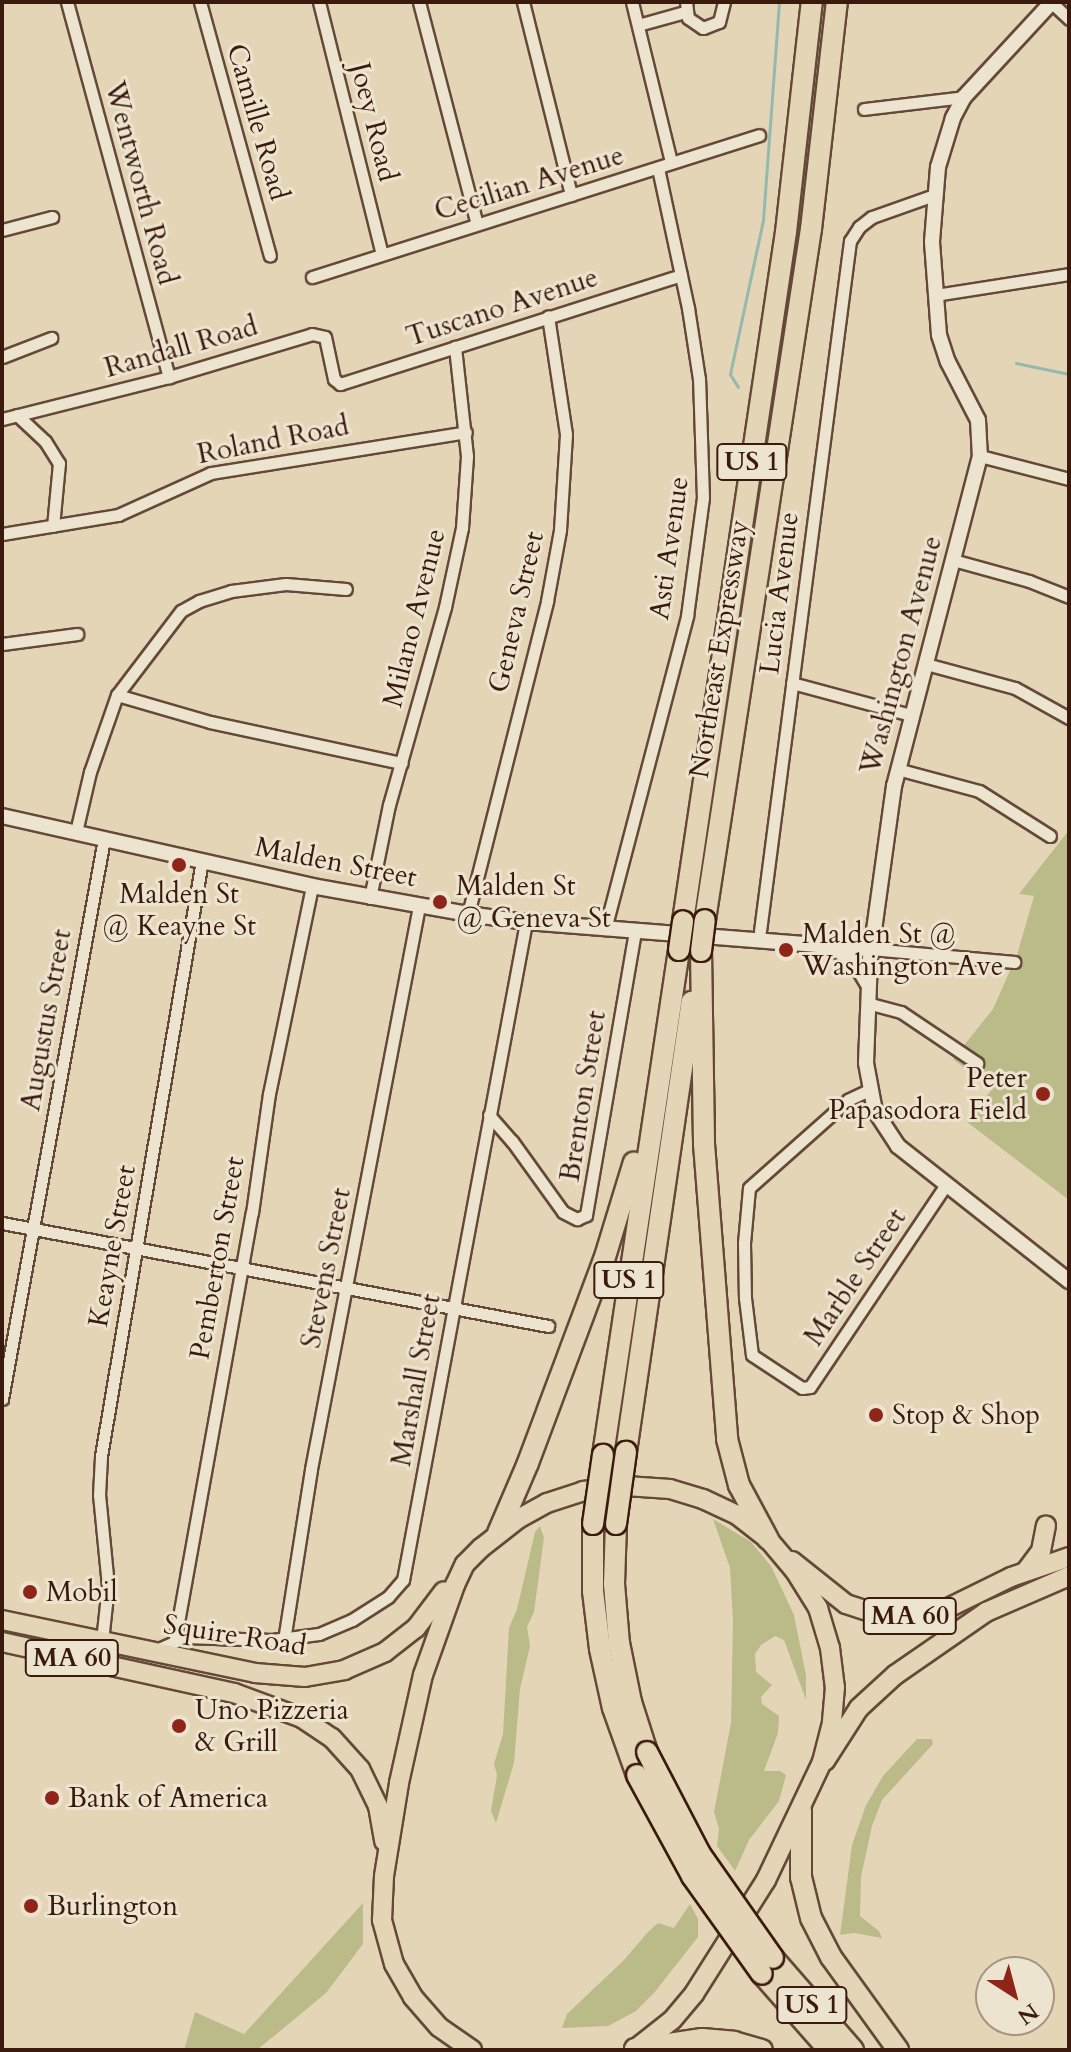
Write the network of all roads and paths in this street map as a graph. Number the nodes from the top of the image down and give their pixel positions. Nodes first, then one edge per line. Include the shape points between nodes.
1 (67, 2) edge
2 (200, 2) edge
3 (319, 2) edge
4 (419, 2) edge
5 (523, 2) edge
6 (632, 2) edge
7 (724, 2) edge
8 (812, 2) edge
9 (837, 2) edge
10 (1052, 2) edge
11 (686, 7) edge
12 (1069, 19) edge
13 (638, 25) junction
14 (964, 97) junction
15 (864, 109) dead end
16 (759, 135) dead end
17 (671, 162) junction
18 (658, 168) junction
19 (571, 195) junction
20 (934, 195) junction
21 (52, 217) dead end
22 (477, 224) junction
23 (2, 230) edge
24 (382, 254) junction
25 (270, 256) dead end
26 (1069, 274) edge
27 (681, 275) junction
28 (312, 277) dead end
29 (935, 295) junction
30 (548, 316) junction
31 (51, 338) dead end
32 (455, 347) junction
33 (2, 357) edge
34 (169, 377) junction
35 (337, 383) joint
36 (17, 415) junction
37 (2, 419) edge
38 (466, 432) junction
39 (980, 456) junction
40 (1069, 479) edge
41 (53, 526) junction
42 (2, 534) edge
43 (953, 560) junction
44 (346, 589) dead end
45 (1069, 597) edge
46 (77, 634) dead end
47 (2, 644) edge
48 (926, 664) junction
49 (792, 683) junction
50 (117, 695) junction
51 (911, 715) junction
52 (1069, 718) edge
53 (402, 763) junction
54 (897, 769) junction
55 (2, 816) edge
56 (76, 832) junction
57 (1050, 836) dead end
58 (104, 839) junction
59 (202, 861) junction
60 (312, 886) junction
61 (370, 898) junction
62 (419, 906) junction
63 (468, 914) junction
64 (526, 922) junction
65 (605, 929) junction
66 (635, 931) junction
67 (760, 936) junction
68 (828, 945) junction
69 (871, 949) junction
70 (701, 951) junction
71 (1014, 962) dead end
72 (867, 996) junction
73 (977, 1063) dead end
74 (869, 1090) junction
75 (655, 1106) junction
76 (489, 1115) junction
77 (945, 1186) junction
78 (2, 1223) edge
79 (34, 1229) junction
80 (136, 1248) junction
81 (241, 1267) junction
82 (1069, 1281) edge
83 (346, 1289) junction
84 (454, 1307) junction
85 (548, 1326) dead end
86 (2, 1399) edge
87 (1046, 1525) dead end
88 (498, 1533) junction
89 (771, 1542) junction
90 (1069, 1557) edge
91 (465, 1564) junction
92 (1026, 1571) junction
93 (1069, 1576) edge
94 (2, 1620) edge
95 (175, 1639) junction
96 (284, 1640) junction
97 (102, 1641) junction
98 (2, 1642) edge
99 (154, 1651) junction
100 (818, 1772) junction
101 (801, 1810) junction
102 (384, 1876) junction
103 (768, 1966) junction
104 (472, 2050) edge
105 (635, 2050) edge
106 (762, 2050) edge
107 (829, 2050) edge
108 (853, 2050) edge
109 (898, 2050) edge

1 - 34 street, Wentworth Road
2 - 25 street, Camille Road
3 - 24 street, Joey Road
4 - 22 street
5 - 19 street
6 - 13 street
7 - 11 street via 722,18 707,28 694,25
8 - 75 highway, Northeast Expressway / US 1, bridge via 786,232
9 - 70 highway, Northeast Expressway / US 1, bridge via 811,229
10 - 12 street
10 - 14 street, Washington Avenue
11 - 13 street
13 - 17 street
14 - 15 street
14 - 20 street, Washington Avenue via 943,150
16 - 17 street, Cecilian Avenue
17 - 18 street, Cecilian Avenue
18 - 19 street, Cecilian Avenue
18 - 27 street, Asti Avenue
19 - 22 street, Cecilian Avenue
20 - 29 street, Washington Avenue
20 - 49 street, Lucia Avenue via 865,222 850,241
21 - 23 street
22 - 24 street, Cecilian Avenue
24 - 28 street, Cecilian Avenue
26 - 29 street
27 - 30 street, Tuscano Avenue
27 - 65 street, Asti Avenue via 703,417 698,552 682,638
29 - 39 street, Washington Avenue via 942,348 978,420
30 - 32 street, Tuscano Avenue
30 - 63 street, Geneva Street via 566,434 560,530
31 - 33 street
32 - 35 street, Tuscano Avenue
32 - 38 street, Milano Avenue
34 - 35 street, Randall Road via 316,334 325,338
34 - 36 street, Randall Road
36 - 37 street, Randall Road
36 - 41 street via 59,463
38 - 41 street, Roland Road via 211,473 118,515
38 - 53 street, Milano Avenue via 460,540
39 - 40 street
39 - 43 street, Washington Avenue
41 - 42 street, Roland Road
43 - 45 street
43 - 48 street, Washington Avenue
44 - 50 street via 286,584 199,601 181,611
46 - 47 street
48 - 51 street, Washington Avenue
48 - 52 street via 1015,688
49 - 51 street
49 - 67 street, Lucia Avenue
50 - 53 street via 210,722
50 - 56 street
51 - 54 street, Washington Avenue
53 - 61 street, Milano Avenue
54 - 57 street via 979,791
54 - 69 street, Washington Avenue
55 - 56 street, Malden Street
56 - 58 street, Malden Street
58 - 59 street, Malden Street
58 - 79 street, Augustus Street
59 - 60 street, Malden Street
59 - 80 street, Keayne Street
60 - 61 street, Malden Street
60 - 81 street, Pemberton Street
61 - 62 street, Malden Street
62 - 63 street, Malden Street
62 - 83 street, Stevens Street
63 - 64 street, Malden Street
64 - 65 street, Malden Street
64 - 76 street, Marshall Street
65 - 66 street, Malden Street
66 - 67 street, Malden Street
66 - 76 street, Brenton Street via 586,1215 577,1219 563,1212
67 - 68 street, Malden Street
68 - 69 street, Malden Street
68 - 72 street via 854,961
69 - 71 street, Malden Street
69 - 72 street, Washington Avenue
70 - 89 highway via 704,1144 727,1439 735,1476
70 - 103 highway, Northeast Expressway / US 1, bridge via 616,1524 614,1584 619,1643 647,1752 694,1844
72 - 73 street via 901,1012
72 - 74 street, Washington Avenue
74 - 77 street, Washington Avenue via 893,1141
74 - 77 street, Marble Street via 852,1098 749,1188 744,1243 749,1348 756,1358 802,1388 812,1385
75 - 88 highway via 604,1260
75 - 103 highway, US 1, bridge via 593,1524 600,1649 613,1708 637,1775 686,1866
76 - 84 street, Marshall Street
77 - 82 street, Washington Avenue
78 - 79 street
79 - 80 street
79 - 86 street, Augustus Street
80 - 81 street
80 - 97 street, Keayne Street via 101,1456 99,1495 108,1586
81 - 83 street
81 - 95 street, Pemberton Street
83 - 84 street
83 - 96 street, Stevens Street
84 - 85 street
84 - 96 street, Marshall Street via 403,1580 388,1597 341,1626
87 - 92 main road via 1041,1551
88 - 89 main road, MA 60 via 565,1496 640,1486 712,1502
88 - 91 main road, MA 60
89 - 92 main road, MA 60 via 840,1600 892,1616 946,1609
89 - 100 main road via 813,1598 832,1658 833,1717
90 - 92 main road, MA 60
91 - 99 main road, Squire Road / MA 60 via 409,1634 344,1670 274,1676
91 - 102 main road via 423,1675
93 - 100 main road, MA 60 via 986,1612 885,1683 859,1708
94 - 97 main road, Squire Road / MA 60
95 - 96 street, Marshall Street
95 - 99 street, Marshall Street
97 - 99 main road, Squire Road / MA 60
98 - 102 main road, Squire Road / MA 60 via 248,1697 315,1726 346,1752 369,1783 383,1829
100 - 101 main road, MA 60
101 - 105 main road, MA 60 via 712,1969 672,2020
101 - 109 highway via 801,1877 811,1918 831,1957
102 - 104 main road, MA 60 via 382,1920 397,1972 431,2019
103 - 107 highway, US 1
103 - 108 highway, US 1
105 - 106 highway via 702,2039

